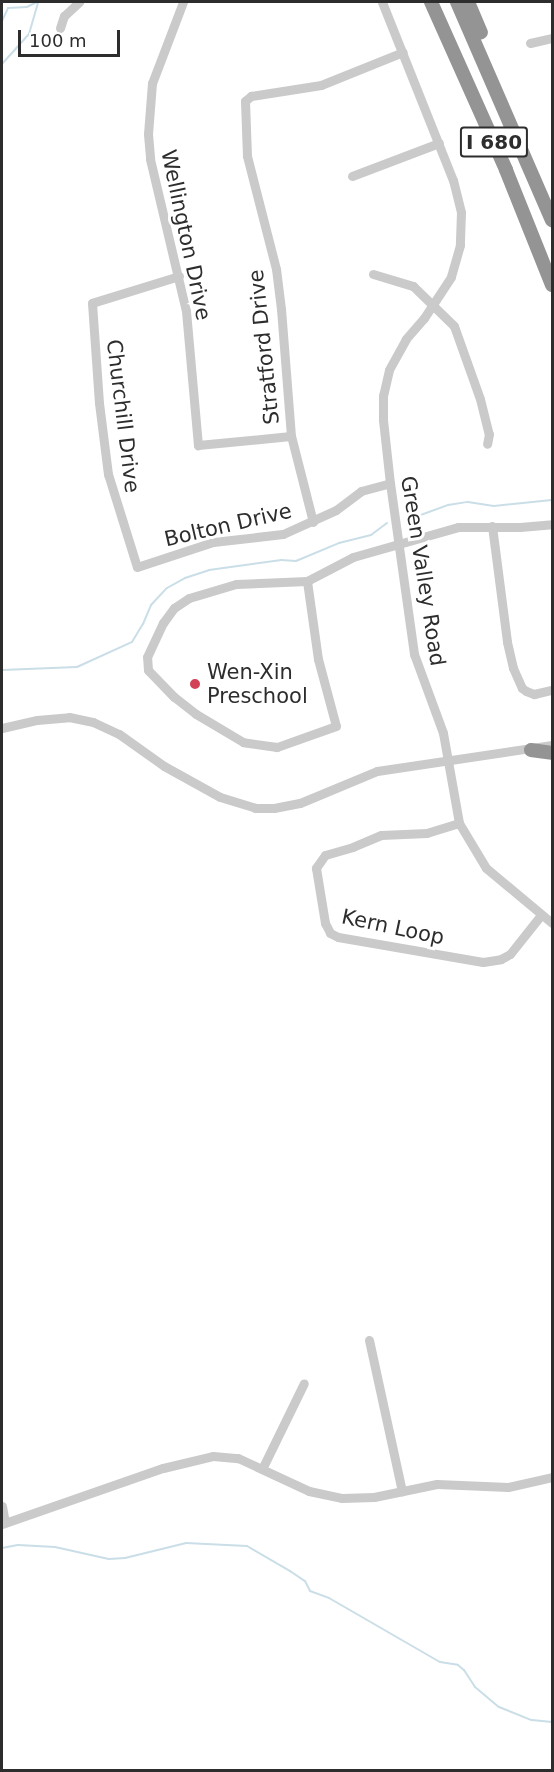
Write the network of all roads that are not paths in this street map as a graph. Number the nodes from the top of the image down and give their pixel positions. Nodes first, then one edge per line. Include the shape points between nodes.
1 (79, 2) edge
2 (183, 2) edge
3 (382, 2) edge
4 (430, 2) edge
5 (457, 2) edge
6 (468, 2) edge
7 (60, 28) dead end
8 (552, 38) edge
9 (530, 43) dead end
10 (403, 52) junction
11 (438, 142) junction
12 (352, 176) dead end
13 (552, 199) edge
14 (552, 220) edge
15 (373, 274) dead end
16 (179, 276) junction
17 (552, 285) edge
18 (434, 303) junction
19 (291, 436) junction
20 (487, 444) dead end
21 (390, 483) junction
22 (313, 522) junction
23 (552, 524) edge
24 (492, 526) junction
25 (399, 544) junction
26 (137, 567) joint
27 (307, 581) junction
28 (552, 690) edge
29 (2, 728) edge
30 (552, 745) edge
31 (531, 750) junction
32 (552, 752) edge
33 (448, 762) junction
34 (459, 823) junction
35 (542, 915) junction
36 (552, 923) edge
37 (369, 1340) dead end
38 (304, 1383) dead end
39 (263, 1467) junction
40 (552, 1477) edge
41 (402, 1491) junction
42 (2, 1506) edge
43 (3, 1524) edge

1 - 7 street via 64,16
2 - 16 street, Wellington Drive via 152,83 148,134 150,159
3 - 10 street, Green Valley Road
4 - 17 highway, I 680 via 506,170
5 - 14 highway, I 680
6 - 13 highway, I 680
8 - 9 street
10 - 11 street, Green Valley Road
10 - 19 street, Stratford Drive via 321,85 246,98 247,156 276,269
11 - 12 street
11 - 18 street, Green Valley Road via 461,212 460,245 451,277
15 - 18 street via 414,285
16 - 19 street, Wellington Drive via 186,311 198,445
16 - 26 street, Churchill Drive via 92,303 108,474
18 - 20 street via 454,326 480,399 489,434
18 - 21 street, Green Valley Road via 406,339 389,370 383,420
19 - 22 street, Stratford Drive
21 - 22 street, Bolton Drive via 362,491
21 - 25 street, Green Valley Road
22 - 26 street, Bolton Drive via 283,534 213,542
23 - 24 street
24 - 25 street via 458,527
24 - 28 street via 513,668 526,691 534,694
25 - 27 street via 353,557
25 - 33 street, Green Valley Road via 414,654 438,717
27 - 27 street via 318,659 336,726 277,747 243,742 196,714 148,670 147,657 163,623 174,608 189,598 236,584
29 - 33 street via 69,717 93,722 120,734 165,766 227,800 255,808 300,803 377,771
30 - 31 street
31 - 32 highway
31 - 33 street
33 - 34 street, Green Valley Road
34 - 35 street, Green Valley Road via 486,868
34 - 35 street, Kern Loop via 427,833 381,835 325,855 316,868 330,933 483,963 510,954
35 - 36 street, Green Valley Road
37 - 41 street
38 - 39 street
39 - 41 street via 322,1495 357,1499
39 - 43 street via 225,1456 199,1457
40 - 41 street via 508,1487 447,1484
42 - 43 street

